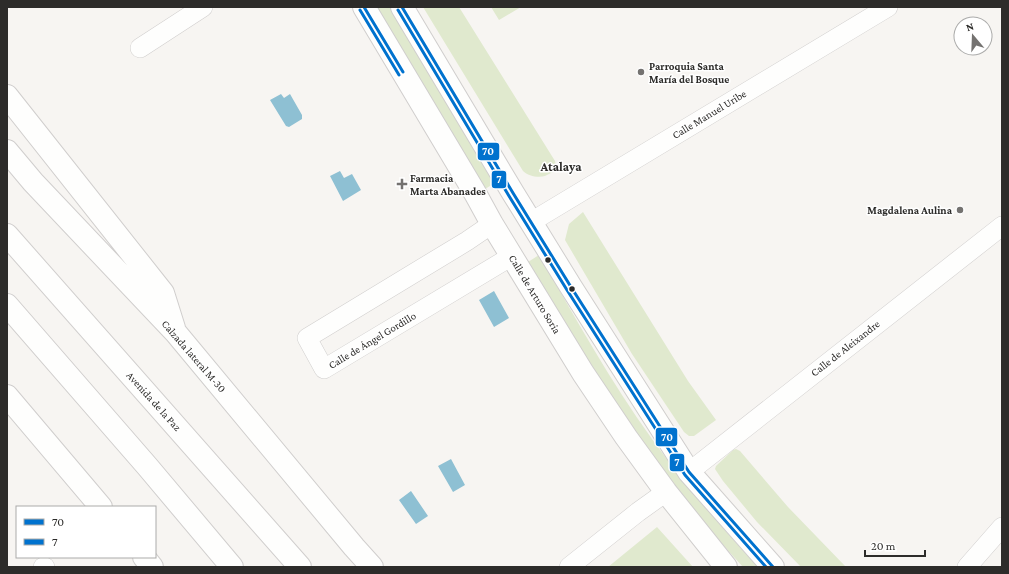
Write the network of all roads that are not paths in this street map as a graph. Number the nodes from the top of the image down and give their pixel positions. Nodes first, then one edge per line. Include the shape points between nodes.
1 (203, 7) edge
2 (364, 7) edge
3 (402, 7) edge
4 (888, 7) edge
5 (140, 48) dead end
6 (7, 96) edge
7 (7, 151) edge
8 (531, 222) junction
9 (492, 224) junction
10 (1002, 226) edge
11 (7, 235) edge
12 (512, 256) junction
13 (7, 305) edge
14 (176, 333) junction
15 (7, 396) edge
16 (689, 472) junction
17 (666, 492) junction
18 (100, 506) edge
19 (1002, 528) edge
20 (145, 558) edge
21 (152, 567) edge
22 (232, 567) edge
23 (300, 567) edge
24 (372, 567) edge
25 (569, 567) edge
26 (726, 567) edge
27 (773, 567) edge
28 (967, 567) edge

1 - 5 street
2 - 9 main road, Calle de Arturo Soria
3 - 8 main road
4 - 8 street, Calle Manuel Uribe
6 - 14 main road via 163,293
7 - 14 main road, Calzada lateral M-30 via 33,182
8 - 16 main road
9 - 12 main road, Calle de Arturo Soria
9 - 12 street, Calle de Ángel Gordillo via 308,338 324,369
10 - 16 street, Calle de Aleixandre
11 - 23 main road, Avenida de la Paz
12 - 17 main road, Calle de Arturo Soria via 583,373
13 - 22 main road
14 - 24 main road, Calzada lateral M-30
15 - 18 main road
16 - 27 main road
17 - 25 street
17 - 26 main road, Calle de Arturo Soria
19 - 28 street
20 - 21 main road

